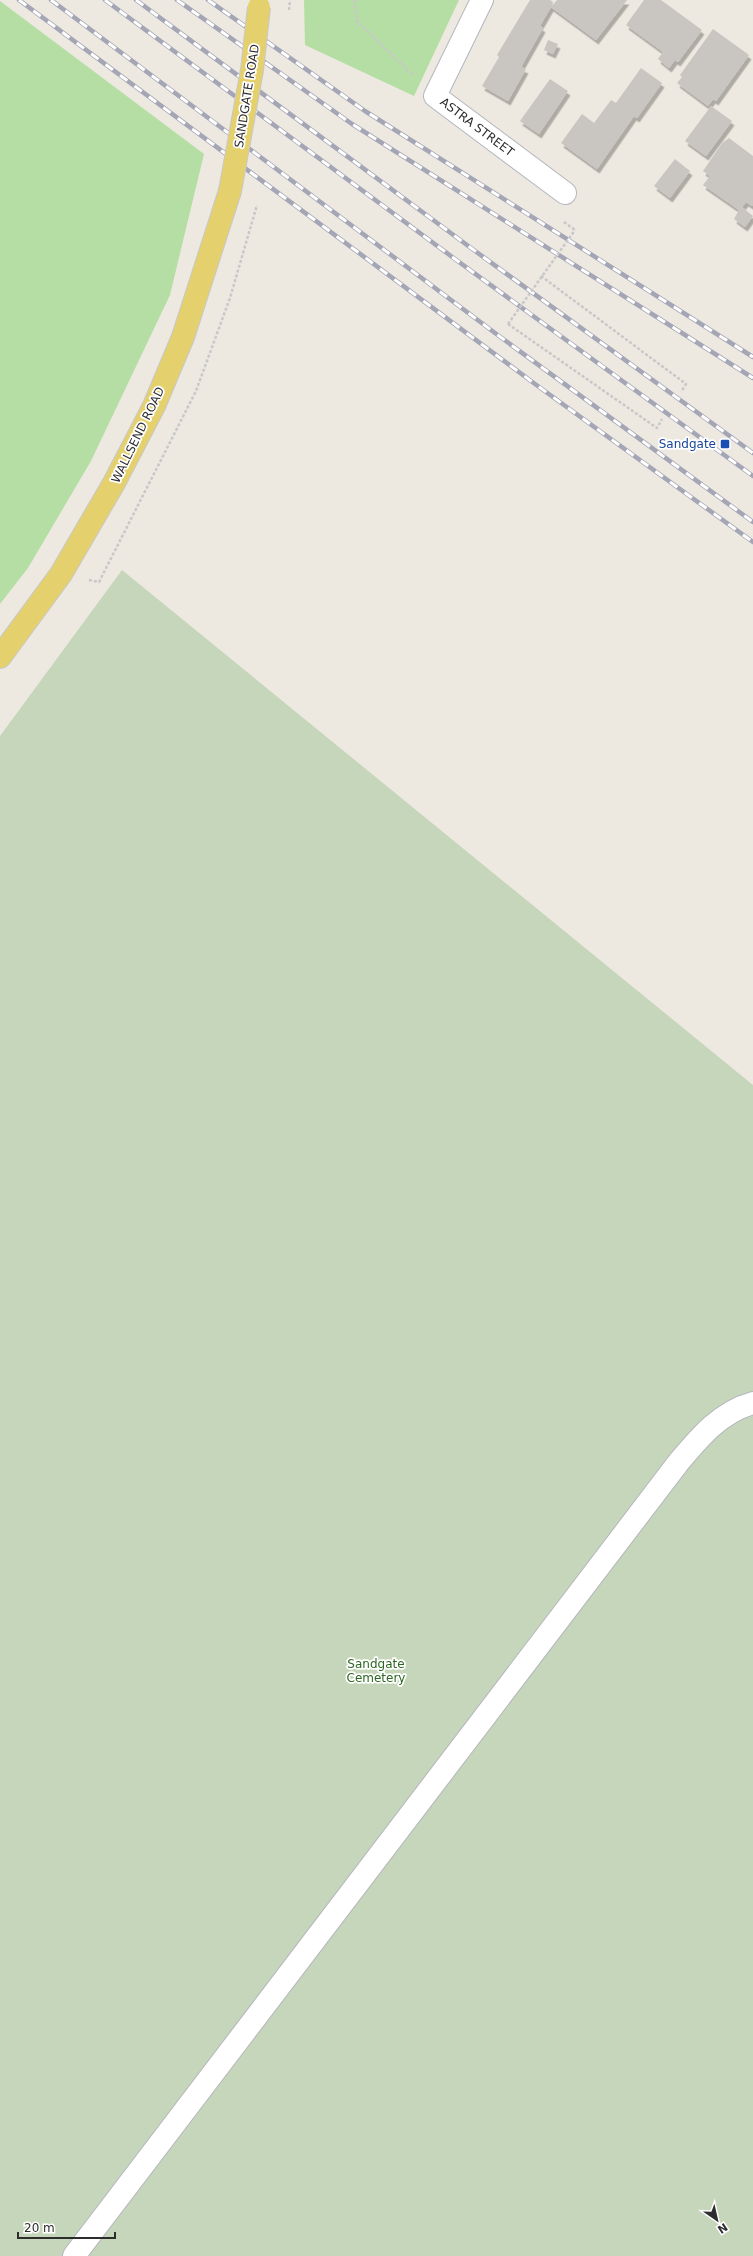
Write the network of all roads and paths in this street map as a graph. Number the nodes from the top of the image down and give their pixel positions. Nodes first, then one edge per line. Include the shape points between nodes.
1 (290, 0) edge
2 (354, 0) edge
3 (482, 0) edge
4 (259, 3) edge
5 (289, 10) dead end
6 (436, 96) junction
7 (230, 191) joint
8 (565, 193) dead end
9 (575, 230) dead end
10 (541, 276) junction
11 (681, 392) dead end
12 (662, 419) dead end
13 (0, 657) edge
14 (753, 1403) edge
15 (74, 2256) edge

1 - 5 path
2 - 6 path via 357,21
3 - 6 street, ASTRA STREET
4 - 7 main road, SANDGATE ROAD, bridge via 252,70
6 - 8 street, ASTRA STREET
7 - 13 main road, WALLSEND ROAD via 184,337 154,406 114,483 61,574
9 - 10 path, bridge
10 - 11 path via 686,384
10 - 12 path, bridge via 508,324 657,428
14 - 15 street via 722,1417 698,1439 678,1463

